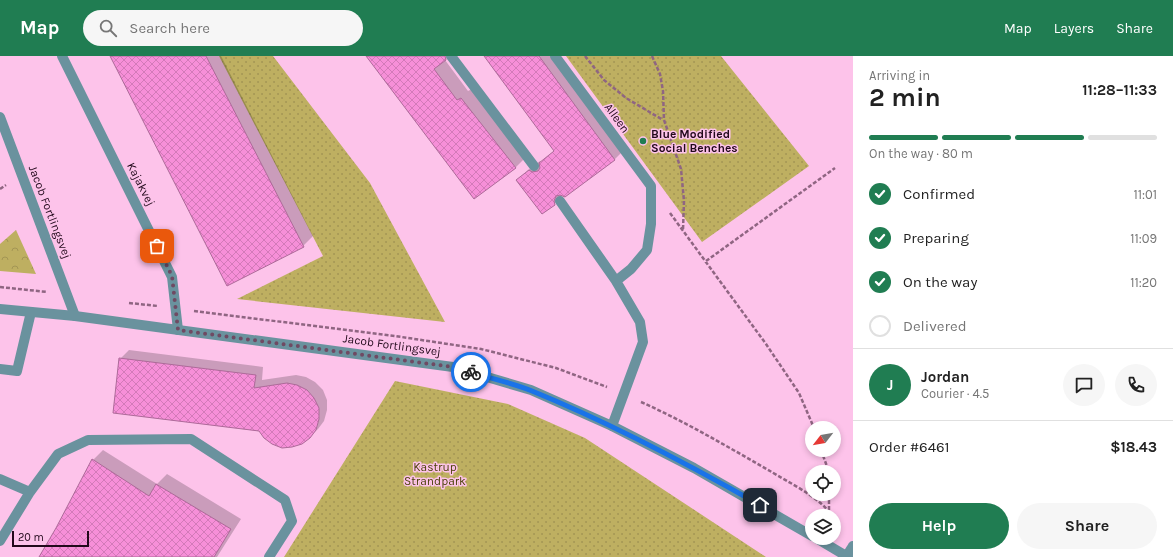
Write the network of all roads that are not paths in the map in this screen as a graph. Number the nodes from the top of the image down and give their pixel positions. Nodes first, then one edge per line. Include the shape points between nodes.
1 (62, 56) edge
2 (451, 56) edge
3 (555, 56) edge
4 (0, 117) edge
5 (534, 166) dead end
6 (560, 201) dead end
7 (616, 281) junction
8 (0, 309) edge
9 (31, 312) junction
10 (75, 316) junction
11 (178, 330) junction
12 (0, 369) edge
13 (612, 426) junction
14 (0, 479) edge
15 (30, 492) junction
16 (805, 532) edge
17 (0, 541) edge
18 (827, 545) edge
19 (853, 546) edge
20 (269, 557) edge
21 (847, 557) edge

1 - 11 street, Kajakvej via 172,276
2 - 5 street
3 - 7 street, Alleen via 651,186 652,224 647,250
4 - 10 street, Jacob Fortlingsvej
6 - 7 street
7 - 13 street via 640,322 644,342
8 - 9 street, Jacob Fortlingsvej
9 - 10 street, Jacob Fortlingsvej
9 - 12 street via 17,372
10 - 11 street, Jacob Fortlingsvej
11 - 13 street, Jacob Fortlingsvej via 453,367 531,390
13 - 16 street, Jacob Fortlingsvej via 694,468
14 - 15 street
15 - 17 street
15 - 20 street via 58,454 88,440 191,438 286,500 292,521
18 - 21 street
19 - 21 street

